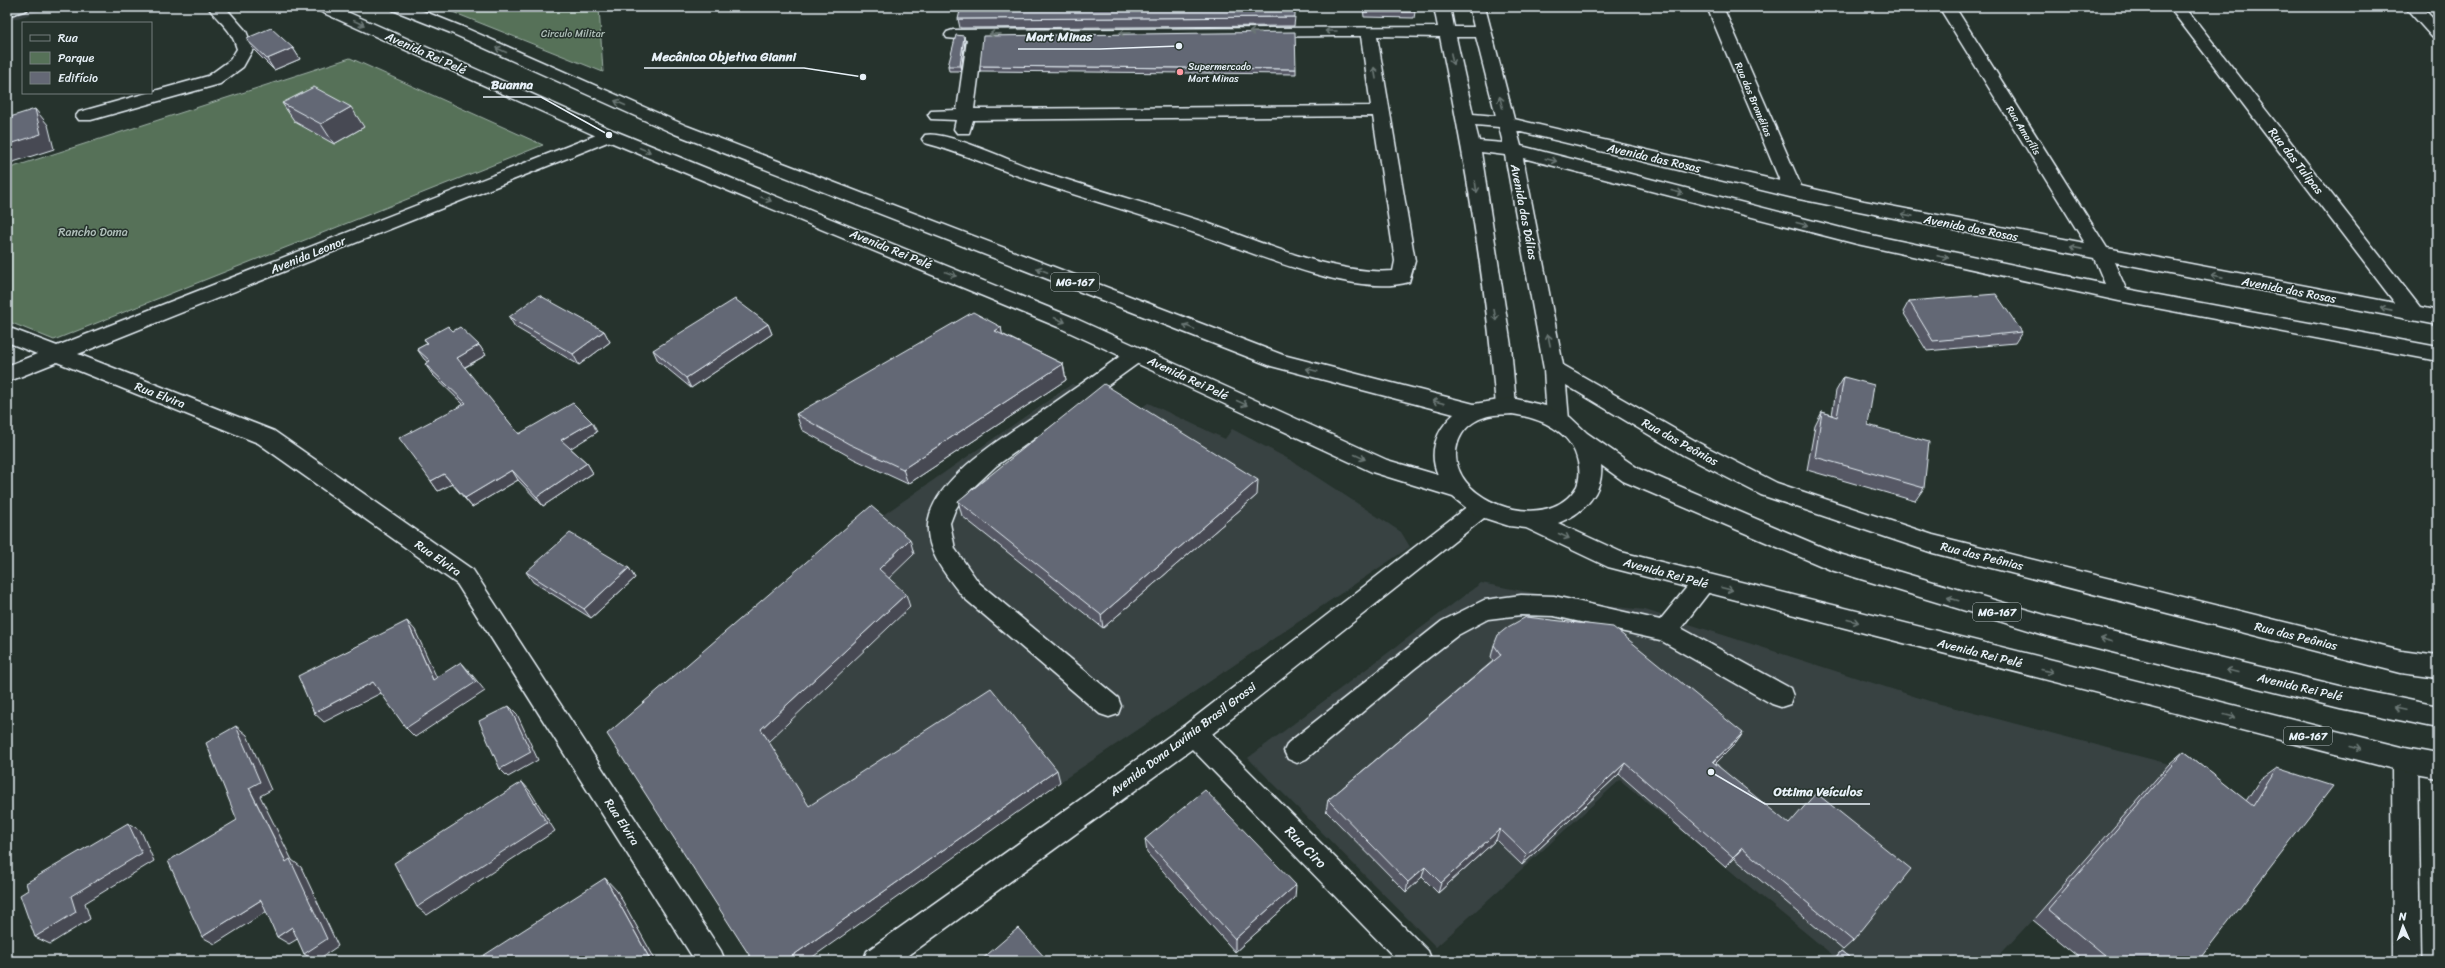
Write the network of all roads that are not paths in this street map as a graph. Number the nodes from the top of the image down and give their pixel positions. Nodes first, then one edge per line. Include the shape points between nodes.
1 (21, 7) edge
2 (216, 7) edge
3 (323, 7) edge
4 (399, 7) edge
5 (1442, 7) edge
6 (1477, 7) edge
7 (1715, 7) edge
8 (1948, 7) edge
9 (2177, 7) edge
10 (2412, 7) edge
11 (7, 11) edge
12 (1368, 31) junction
13 (1446, 32) junction
14 (1484, 32) junction
15 (2438, 34) edge
16 (954, 35) edge
17 (976, 35) junction
18 (1382, 112) junction
19 (937, 115) dead end
20 (965, 115) junction
21 (85, 116) dead end
22 (1464, 118) junction
23 (1507, 123) junction
24 (609, 135) junction
25 (931, 139) dead end
26 (960, 146) junction
27 (1471, 146) junction
28 (1513, 150) junction
29 (1794, 192) junction
30 (2101, 253) junction
31 (2119, 294) junction
32 (2414, 314) junction
33 (2438, 318) edge
34 (7, 334) edge
35 (55, 354) junction
36 (1137, 354) junction
37 (2438, 354) edge
38 (1554, 369) junction
39 (7, 374) edge
40 (1506, 406) junction
41 (1476, 412) junction
42 (1558, 420) junction
43 (1580, 439) junction
44 (1458, 490) junction
45 (1481, 508) junction
46 (1529, 520) junction
47 (1704, 583) junction
48 (1665, 631) junction
49 (2438, 667) edge
50 (1781, 696) dead end
51 (1109, 706) dead end
52 (2438, 717) edge
53 (1194, 733) junction
54 (1297, 751) dead end
55 (2405, 760) junction
56 (2438, 766) edge
57 (711, 961) edge
58 (877, 961) edge
59 (1418, 961) edge
60 (2407, 961) edge

1 - 11 street
2 - 21 street via 242,34 245,49 237,63 214,80
3 -> 24 street, Avenida Rei Pelé
41 -> 4 street, MG-167 via 1278,361 681,130 457,30
5 - 13 street
6 - 14 street, Avenida das Dálias
7 - 29 street, Rua das Bromélias
8 - 30 street, Rua Amarílis
9 - 32 street, Rua das Tulipas
10 - 15 street
12 - 13 street
12 -> 17 street
18 -> 12 street
13 - 14 street
13 -> 22 street
23 -> 14 street, Avenida das Dálias
16 - 17 street
17 - 20 street
18 - 20 street
18 - 26 street via 1405,261 1402,277 1394,280 1344,273 1278,255 1022,171
19 - 20 street
20 - 26 street
22 - 23 street, Avenida das Rosas
22 - 27 street
23 - 28 street, Avenida das Dálias
23 - 29 street, Avenida das Rosas
24 - 35 street, Avenida Leonor
24 -> 36 street, Avenida Rei Pelé via 986,288
25 - 26 street
27 - 28 street
27 -> 40 street via 1485,253 1501,346
28 -> 31 street via 1857,238
38 -> 28 street, Avenida das Dálias
30 -> 29 street, Avenida das Rosas
30 - 31 street, Rua Amarílis
32 -> 30 street, Avenida das Rosas
31 - 37 street
32 - 33 street, Avenida das Rosas
34 - 35 street, Rua Elvira
35 - 39 street, Avenida Leonor
35 - 57 street, Rua Elvira via 266,437 465,577
36 -> 44 street, Avenida Rei Pelé via 1380,466
36 - 51 street via 987,461 963,483 947,503 939,523 943,547 971,590
38 - 42 street, Avenida das Dálias
38 - 49 street, Rua das Peônias via 1691,449 1776,492 1933,544 2401,662
40 - 41 street
40 - 42 street via 1533,409
41 - 44 street via 1456,426 1444,445 1447,470
42 - 43 street
43 - 46 street via 1589,456 1591,475 1585,492 1572,506 1552,516
52 -> 43 street, Avenida Rei Pelé / MG-167 via 2340,697 2048,626 1831,561 1631,475
44 - 45 street
45 - 46 street via 1507,517
45 - 53 street, Avenida Dona Lavínia Brasil Grossi
46 -> 47 street, Avenida Rei Pelé / MG-167 via 1616,560
47 - 48 street
47 -> 55 street, Avenida Rei Pelé / MG-167
48 - 50 street
48 - 54 street via 1554,606 1521,605 1484,610 1450,628 1424,647
53 - 58 street, Avenida Dona Lavínia Brasil Grossi
53 - 59 street, Rua Ciro
55 - 56 street, Avenida Rei Pelé / MG-167
55 - 60 street

